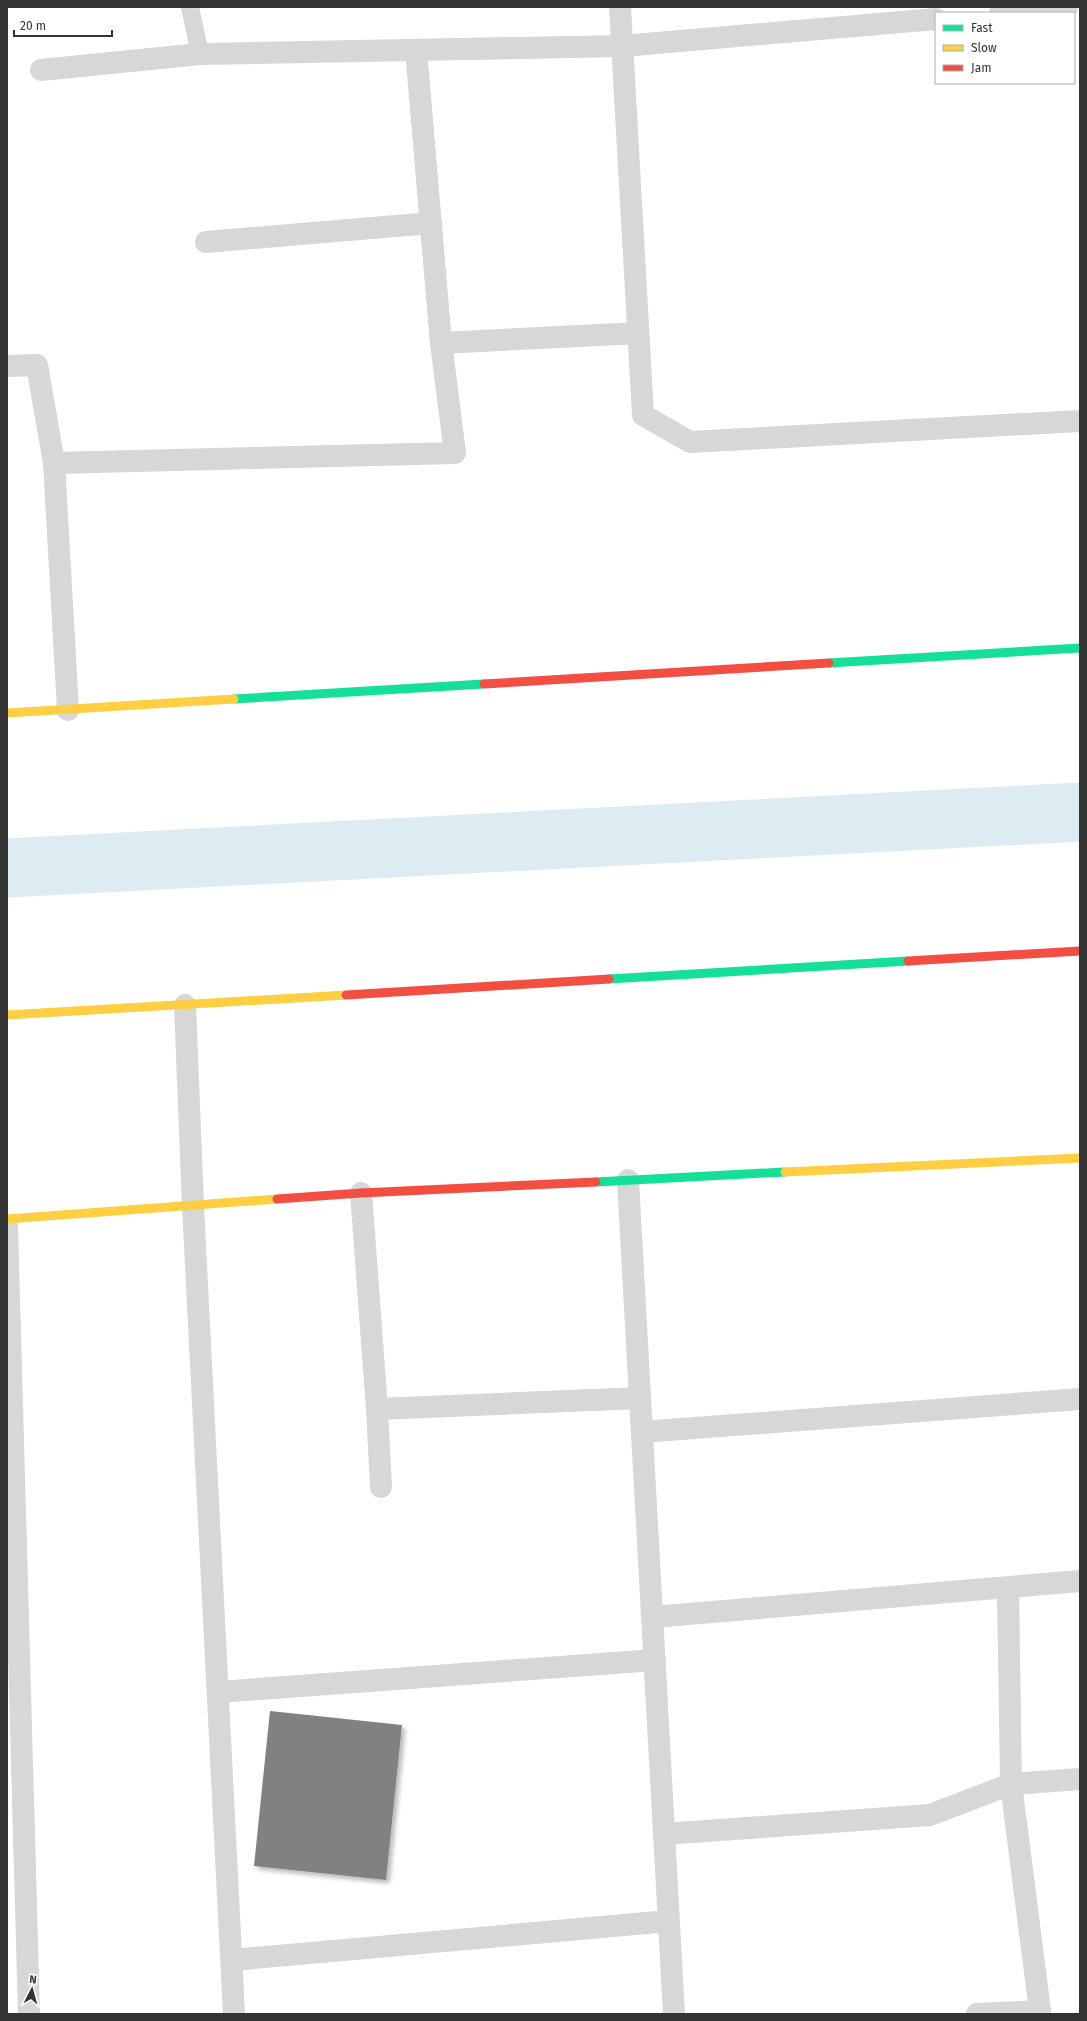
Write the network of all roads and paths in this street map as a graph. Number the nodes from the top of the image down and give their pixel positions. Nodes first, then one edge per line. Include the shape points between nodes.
1 (190, 7) edge
2 (620, 7) edge
3 (1067, 7) edge
4 (1011, 12) edge
5 (935, 19) edge
6 (622, 46) junction
7 (416, 50) junction
8 (200, 54) junction
9 (41, 70) dead end
10 (431, 223) junction
11 (206, 242) dead end
12 (638, 333) junction
13 (441, 343) junction
14 (7, 366) edge
15 (1080, 421) edge
16 (54, 463) junction
17 (1080, 648) edge
18 (68, 710) junction
19 (7, 713) edge
20 (1080, 951) edge
21 (185, 1005) junction
22 (7, 1016) edge
23 (1080, 1158) edge
24 (628, 1180) junction
25 (361, 1193) junction
26 (193, 1206) junction
27 (7, 1220) edge
28 (7, 1226) edge
29 (640, 1398) junction
30 (1080, 1399) edge
31 (377, 1409) junction
32 (642, 1432) junction
33 (381, 1487) dead end
34 (1080, 1581) edge
35 (1008, 1587) junction
36 (652, 1617) junction
37 (13, 1634) edge
38 (655, 1660) junction
39 (218, 1692) junction
40 (1080, 1779) edge
41 (1011, 1784) junction
42 (15, 1829) edge
43 (664, 1834) junction
44 (669, 1921) junction
45 (232, 1960) junction
46 (29, 2014) edge
47 (234, 2014) edge
48 (674, 2014) edge
49 (977, 2014) edge

1 - 8 lane
2 - 6 street
3 - 4 street
5 - 6 street
6 - 7 street
6 - 12 street
7 - 8 street
7 - 10 street
8 - 9 street
10 - 11 street
10 - 13 street
12 - 13 street
12 - 15 street via 643,415 690,442
13 - 16 street via 455,453
14 - 16 street via 37,365
16 - 18 street
17 - 18 street
18 - 19 street
20 - 21 street
21 - 22 street
21 - 26 street
23 - 24 street
24 - 25 street
24 - 29 street
25 - 26 street
25 - 31 street
26 - 27 street
26 - 39 street
28 - 37 street
29 - 31 street
29 - 32 street
30 - 32 street
31 - 33 street
32 - 36 street
34 - 35 street
35 - 36 street
35 - 41 street
36 - 38 street
37 - 42 street
38 - 39 street
38 - 43 street
39 - 45 street
40 - 41 street
41 - 43 street via 930,1815
41 - 49 street via 1040,2011
42 - 46 street
43 - 44 street
44 - 45 street
44 - 48 street
45 - 47 street

